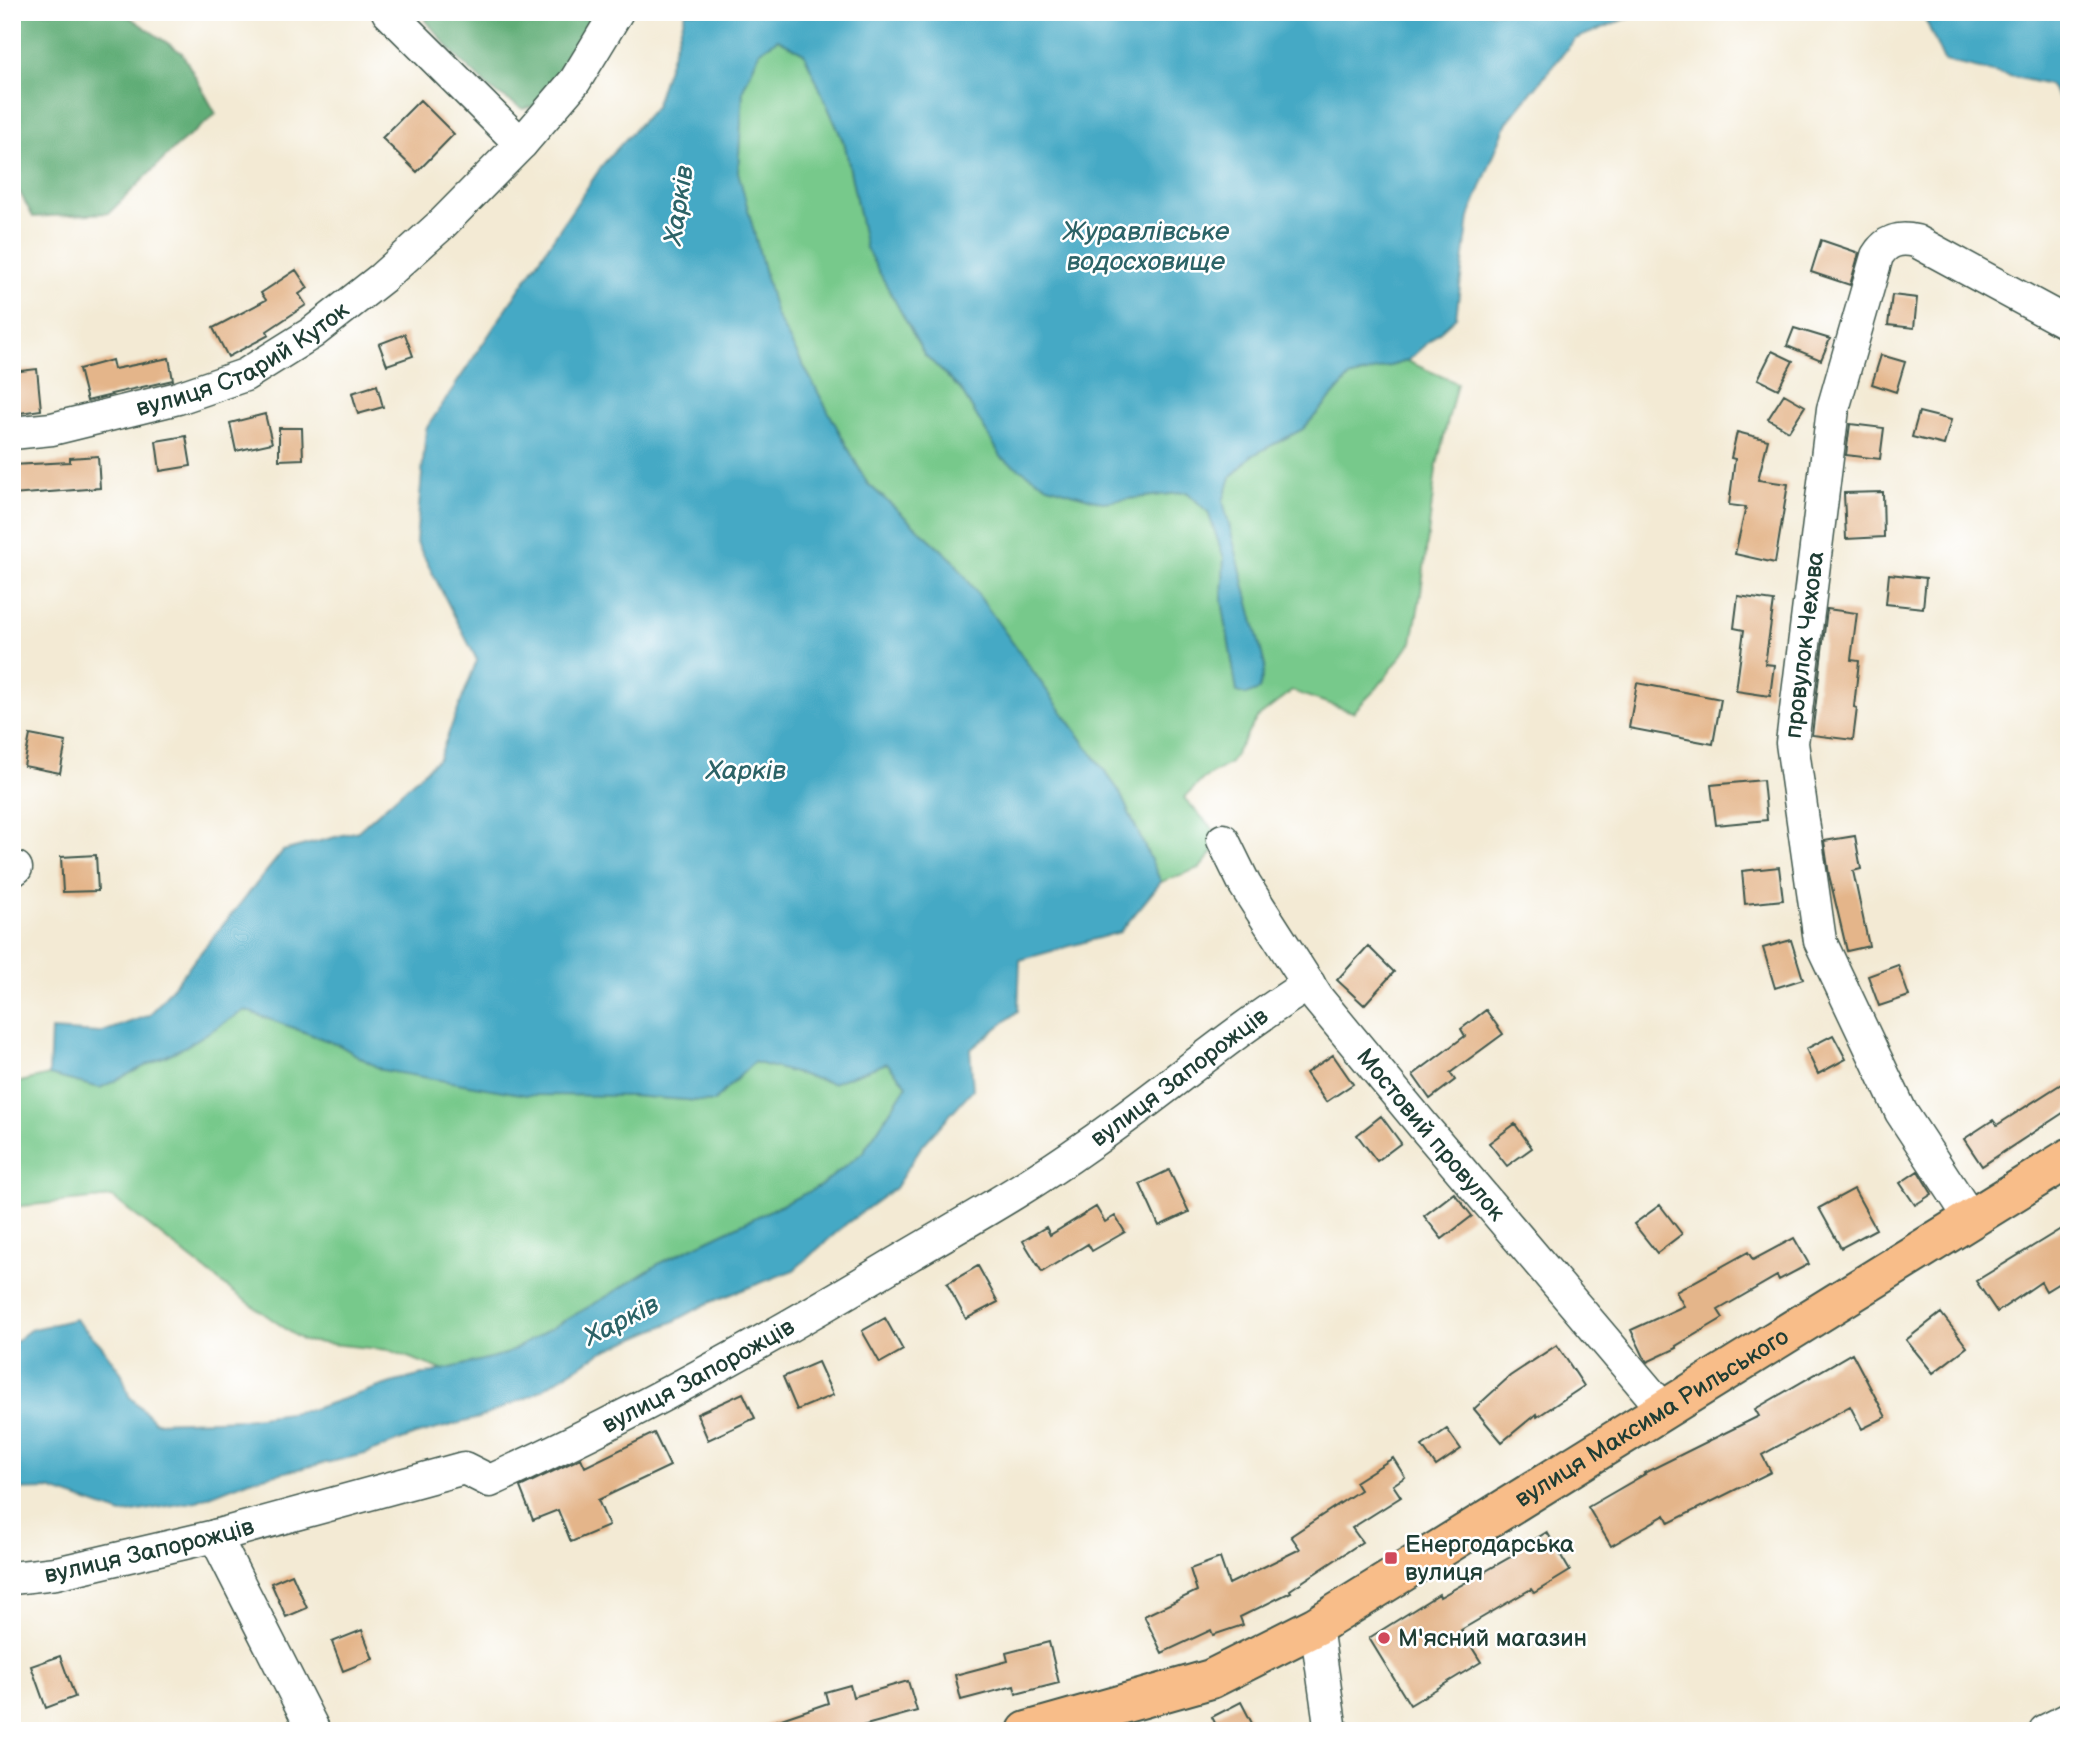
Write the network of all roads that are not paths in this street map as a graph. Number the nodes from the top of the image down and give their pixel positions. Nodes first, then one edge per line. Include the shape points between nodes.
1 (388, 12) edge
2 (617, 12) edge
3 (521, 144) junction
4 (2069, 324) edge
5 (12, 433) edge
6 (1223, 840) dead end
7 (1309, 984) junction
8 (2069, 1158) edge
9 (1971, 1219) junction
10 (1665, 1411) junction
11 (215, 1536) junction
12 (12, 1578) edge
13 (1316, 1626) junction
14 (2069, 1719) edge
15 (314, 1731) edge
16 (1027, 1731) edge
17 (1331, 1731) edge
18 (2045, 1731) edge

1 - 3 street
2 - 3 street, вулиця Старий Куток via 575,81
3 - 5 street, вулиця Старий Куток via 382,278 312,333 245,375 178,398 51,429
4 - 9 street, провулок Чехова via 1916,241 1898,239 1882,248 1833,409 1792,743 1820,941 1901,1112
6 - 7 street, Мостовий провулок via 1245,885
7 - 10 street, Мостовий провулок
7 - 11 street, вулиця Запорожців via 1086,1147 992,1206 804,1318 577,1441 490,1481 464,1468
8 - 9 main road, вулиця Максима Рильського
9 - 10 main road, вулиця Максима Рильського
10 - 13 main road, вулиця Максима Рильського
11 - 12 street, вулиця Запорожців via 56,1573
11 - 15 street
13 - 16 main road, вулиця Максима Рильського via 1211,1679
13 - 17 street
14 - 18 street

